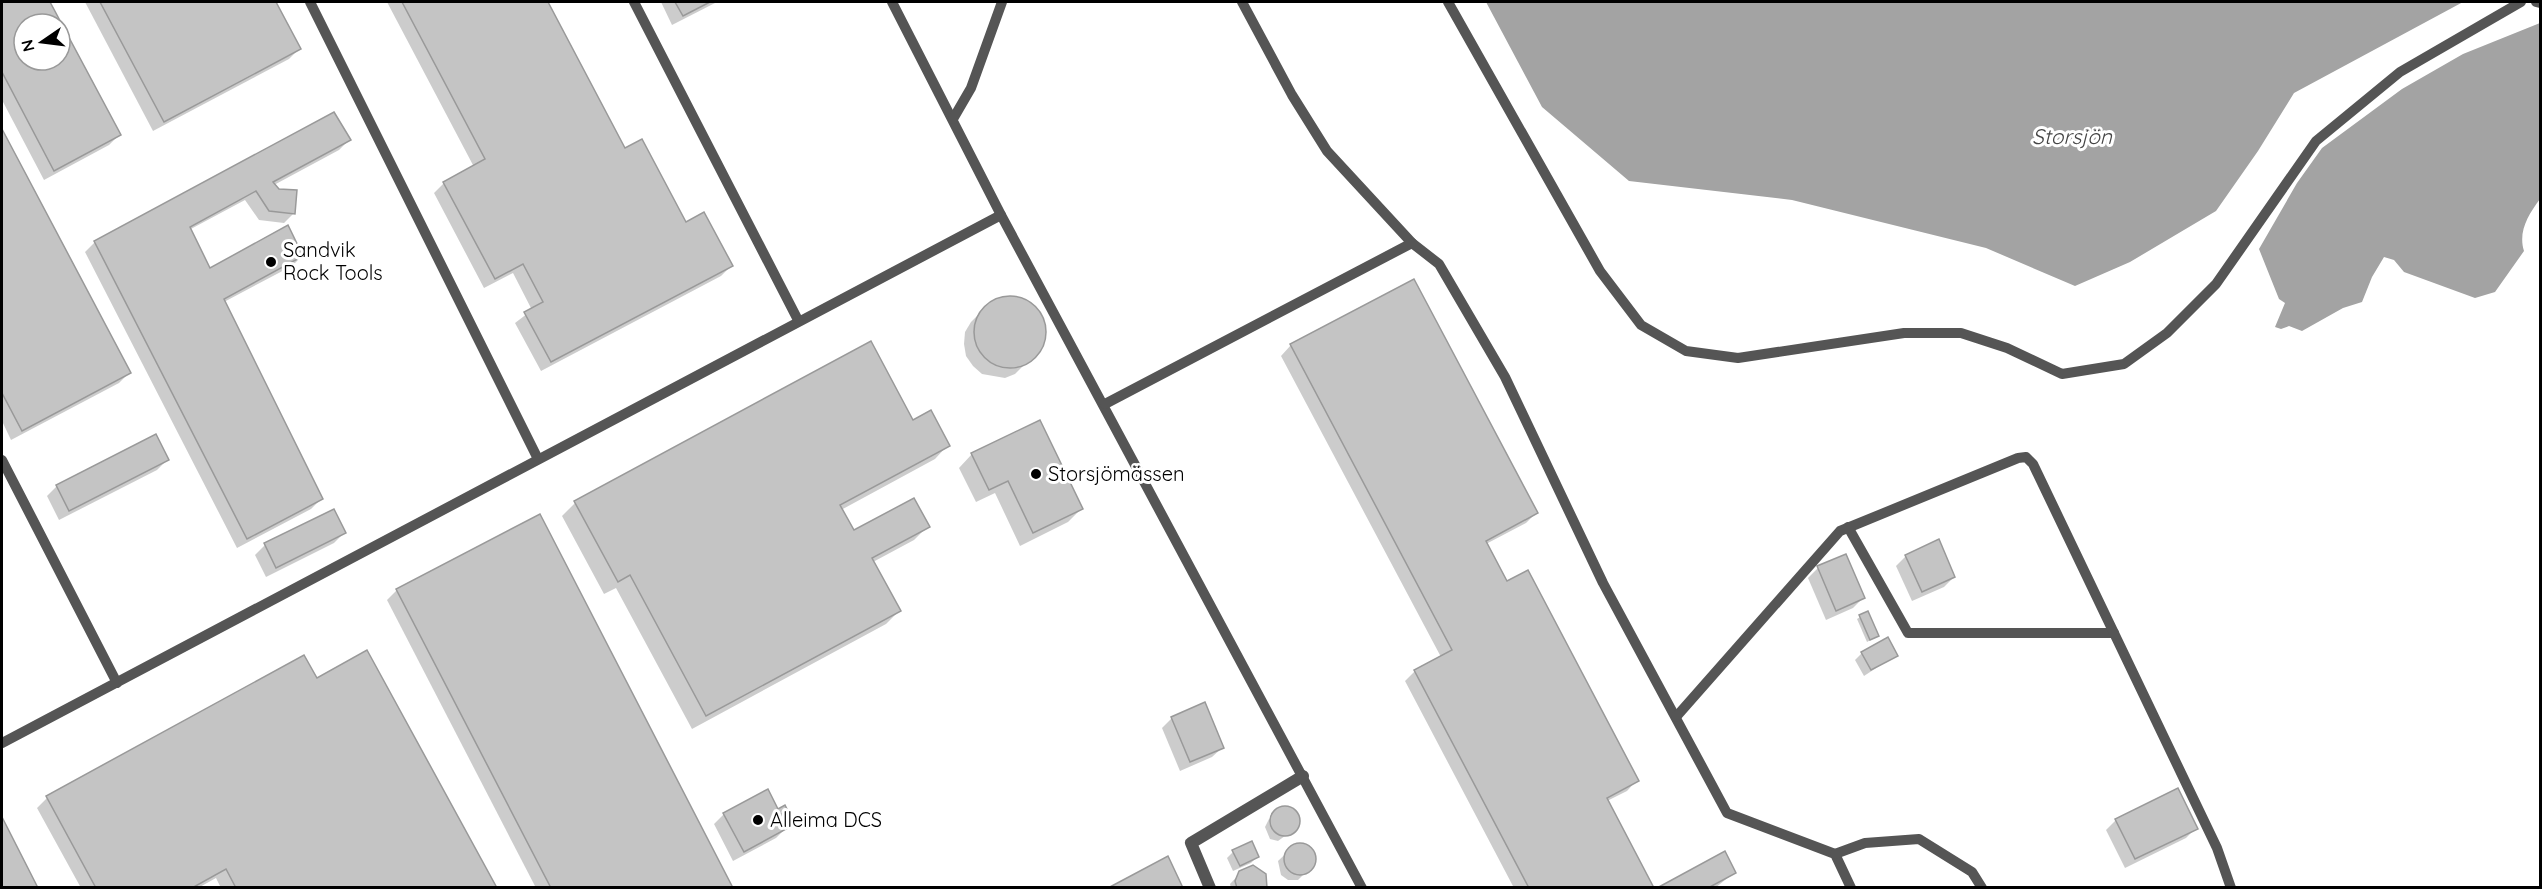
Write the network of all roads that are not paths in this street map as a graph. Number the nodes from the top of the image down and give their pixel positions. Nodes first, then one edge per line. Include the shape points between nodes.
1 (310, 2) edge
2 (634, 2) edge
3 (892, 2) edge
4 (1002, 2) edge
5 (1242, 2) edge
6 (1448, 2) edge
7 (2521, 2) edge
8 (953, 118) junction
9 (1001, 215) junction
10 (1412, 243) junction
11 (798, 320) junction
12 (1105, 404) junction
13 (538, 459) junction
14 (2, 460) edge
15 (1848, 527) junction
16 (2114, 633) junction
17 (117, 683) junction
18 (1676, 717) junction
19 (2, 743) edge
20 (1303, 776) junction
21 (1835, 855) junction
22 (1210, 888) edge
23 (1362, 888) edge
24 (1851, 888) edge
25 (1982, 888) edge
26 (2231, 888) edge

1 - 13 lane
2 - 11 lane
3 - 8 lane
4 - 8 lane via 971,88
5 - 10 lane via 1327,151
6 - 7 lane via 1600,270 1641,325 1686,351 1738,358 1904,333 1961,333 2007,348 2062,374 2124,364 2167,333 2216,284 2316,141 2400,72
8 - 9 lane
9 - 11 lane
9 - 12 lane
10 - 12 lane
10 - 18 lane via 1439,264 1505,377 1603,583
11 - 13 lane
12 - 20 lane
13 - 17 lane
14 - 17 lane
15 - 16 lane via 1908,633
15 - 16 lane via 2026,457 2033,464
15 - 18 lane via 1840,531
16 - 26 lane via 2217,848
17 - 19 lane
18 - 21 lane via 1727,813
20 - 22 street via 1191,843
20 - 23 lane
21 - 24 lane
21 - 25 lane via 1865,843 1919,839 1972,872

